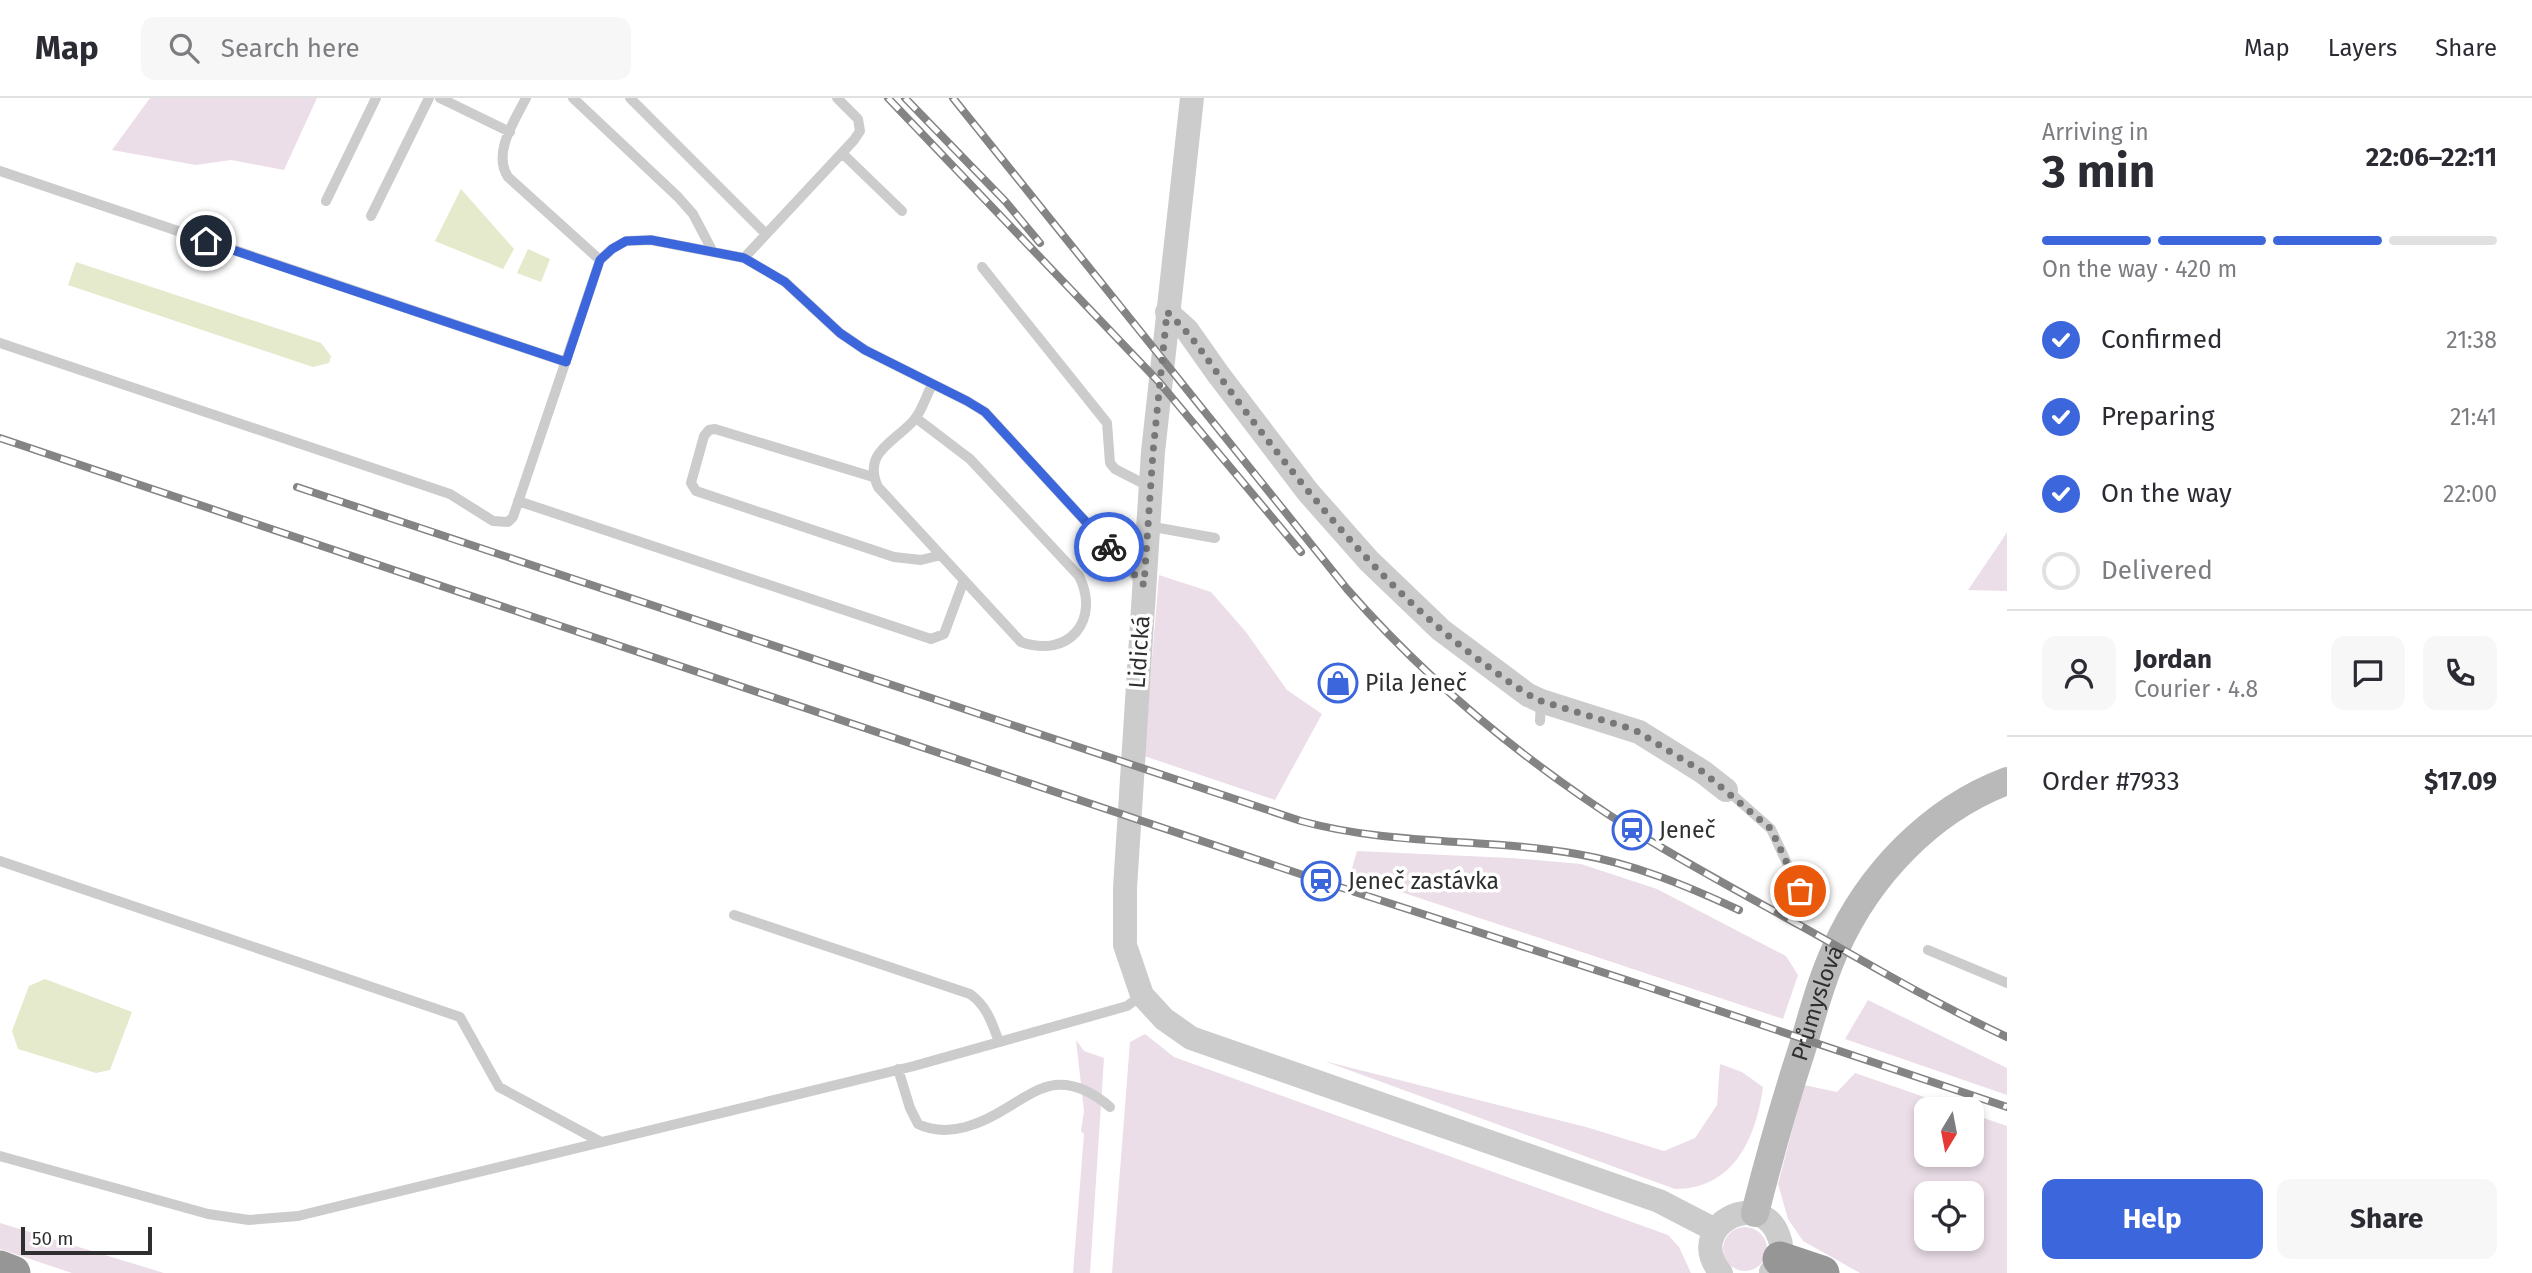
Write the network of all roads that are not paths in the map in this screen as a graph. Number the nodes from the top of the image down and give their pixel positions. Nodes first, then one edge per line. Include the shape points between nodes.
1 (376, 98) edge
2 (429, 98) edge
3 (440, 98) edge
4 (526, 98) edge
5 (573, 98) edge
6 (630, 98) edge
7 (837, 98) edge
8 (1192, 98) edge
9 (510, 132) junction
10 (842, 153) junction
11 (0, 171) edge
12 (326, 201) dead end
13 (902, 211) dead end
14 (371, 216) dead end
15 (766, 234) junction
16 (713, 252) junction
17 (744, 258) junction
18 (600, 260) junction
19 (982, 267) dead end
20 (1167, 312) junction
21 (0, 343) edge
22 (566, 362) junction
23 (932, 385) junction
24 (916, 418) junction
25 (873, 477) junction
26 (1151, 487) junction
27 (518, 501) junction
28 (1148, 526) junction
29 (1215, 538) dead end
30 (941, 555) junction
31 (964, 580) junction
32 (1144, 585) junction
33 (2007, 781) edge
34 (1726, 790) joint
35 (0, 861) edge
36 (1800, 891) dead end
37 (734, 915) dead end
38 (1928, 950) dead end
39 (2007, 983) edge
40 (1142, 995) junction
41 (999, 1042) junction
42 (898, 1069) junction
43 (1110, 1107) dead end
44 (601, 1142) junction
45 (0, 1156) edge
46 (1755, 1213) junction
47 (1715, 1230) junction
48 (1775, 1266) edge
49 (0, 1268) edge
50 (13, 1273) edge
51 (1721, 1273) edge
52 (1822, 1273) edge

1 - 12 lane
2 - 14 lane
3 - 9 lane
4 - 9 lane
5 - 16 lane via 693,214
6 - 15 lane
7 - 10 lane via 860,124 860,131
8 - 20 street, Lidická
9 - 18 lane via 502,160 508,177
10 - 13 lane
10 - 15 lane
11 - 22 lane
15 - 17 lane
16 - 17 lane
16 - 18 lane via 651,240 626,241
17 - 23 lane via 785,282 865,350
18 - 22 lane
19 - 26 lane via 1107,423 1110,463
20 - 26 street, Lidická
20 - 34 street via 1187,330 1308,492 1369,561 1441,630 1541,711 1639,732
21 - 27 lane via 450,494 493,521 508,522
22 - 27 lane
23 - 24 lane
23 - 32 lane via 985,412
24 - 25 lane via 876,456
24 - 31 lane via 970,459 1079,576 1086,590 1084,619 1075,635 1058,645 1036,647 1021,642
25 - 30 lane
25 - 30 lane via 715,429 704,436 691,483 696,491 894,557 921,560
26 - 28 street, Lidická
27 - 31 lane via 931,639 944,634
28 - 29 lane
28 - 32 street, Lidická
30 - 31 lane
32 - 40 street, Lidická via 1125,888 1125,945
33 - 46 main road, Průmyslová via 1941,817 1898,855 1849,922 1815,1007
34 - 36 lane via 1771,829
35 - 44 lane via 460,1017 499,1087
37 - 41 lane via 971,994 981,1002
38 - 39 lane
40 - 41 lane via 1127,1006
40 - 47 street via 1164,1019 1191,1038 1659,1201
41 - 42 lane
42 - 43 lane via 918,1124 936,1131 954,1132 1055,1085 1094,1093
42 - 44 lane
44 - 45 lane via 298,1216 249,1220 208,1214
46 - 47 street via 1728,1217
46 - 48 street via 1775,1227 1781,1242
47 - 51 street via 1710,1249
48 - 52 highway
49 - 50 highway

